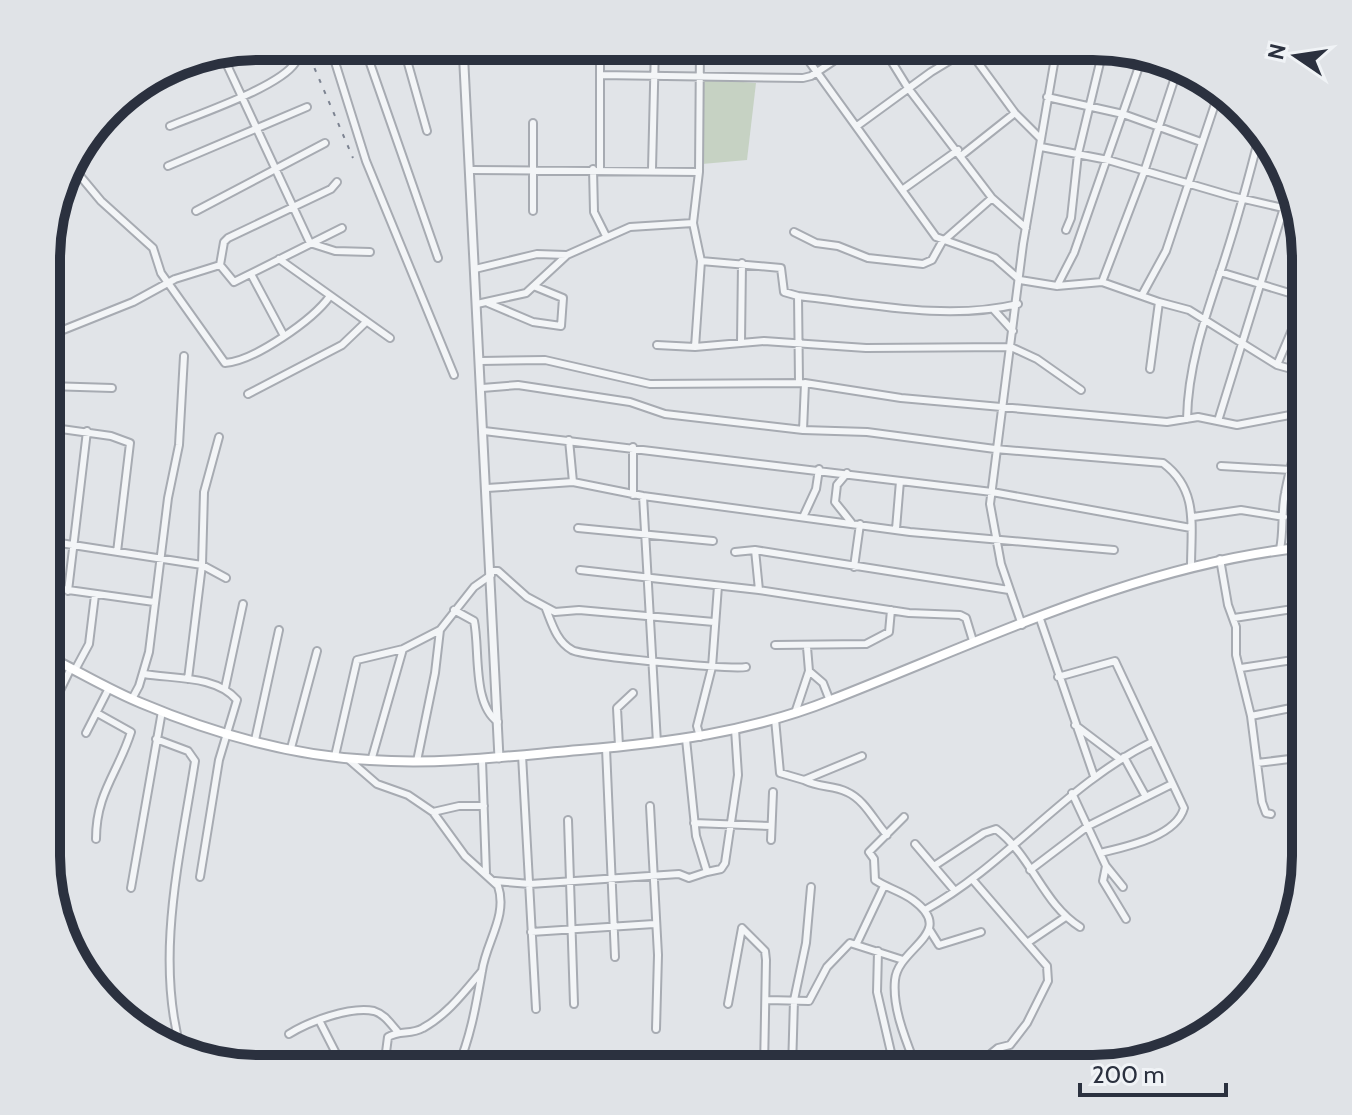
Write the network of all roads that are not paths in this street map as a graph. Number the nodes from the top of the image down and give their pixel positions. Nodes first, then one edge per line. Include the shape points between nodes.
1 (294, 60) edge
2 (334, 60) edge
3 (369, 60) edge
4 (407, 60) edge
5 (464, 60) edge
6 (600, 60) edge
7 (655, 60) edge
8 (700, 60) edge
9 (809, 60) edge
10 (836, 60) edge
11 (891, 60) edge
12 (951, 60) edge
13 (978, 60) edge
14 (1054, 60) edge
15 (1100, 60) edge
16 (226, 63) edge
17 (1139, 66) edge
18 (818, 72) junction
19 (600, 75) junction
20 (654, 76) junction
21 (700, 77) junction
22 (1175, 78) edge
23 (908, 88) junction
24 (243, 96) junction
25 (1047, 97) junction
26 (1215, 102) edge
27 (1088, 105) junction
28 (307, 107) dead end
29 (1015, 113) junction
30 (1123, 114) junction
31 (1042, 120) junction
32 (533, 123) dead end
33 (1026, 123) junction
34 (170, 126) dead end
35 (857, 126) junction
36 (1159, 128) junction
37 (259, 130) junction
38 (427, 131) dead end
39 (1201, 142) junction
40 (325, 143) dead end
41 (1041, 143) junction
42 (1257, 146) edge
43 (960, 152) junction
44 (1078, 154) junction
45 (1108, 160) junction
46 (168, 166) dead end
47 (273, 167) junction
48 (596, 169) junction
49 (652, 169) junction
50 (471, 170) junction
51 (534, 171) junction
52 (699, 172) junction
53 (1144, 172) junction
54 (81, 177) dead end
55 (337, 182) dead end
56 (1189, 183) junction
57 (902, 190) junction
58 (992, 198) junction
59 (1244, 198) junction
60 (293, 208) junction
61 (1285, 208) joint
62 (196, 211) dead end
63 (533, 211) dead end
64 (599, 223) junction
65 (693, 223) junction
66 (342, 228) dead end
67 (1026, 228) junction
68 (1066, 230) dead end
69 (794, 232) dead end
70 (606, 236) junction
71 (594, 241) junction
72 (942, 242) junction
73 (310, 243) junction
74 (370, 252) dead end
75 (567, 255) junction
76 (438, 258) dead end
77 (279, 259) junction
78 (701, 261) junction
79 (742, 263) junction
80 (220, 265) junction
81 (475, 269) junction
82 (1220, 272) junction
83 (251, 274) junction
84 (1020, 280) junction
85 (170, 281) junction
86 (1102, 282) junction
87 (1260, 284) junction
88 (1057, 286) junction
89 (536, 287) junction
90 (1292, 293) edge
91 (1142, 295) junction
92 (330, 296) junction
93 (798, 296) junction
94 (1159, 302) junction
95 (488, 303) junction
96 (477, 304) junction
97 (1018, 304) junction
98 (994, 310) junction
99 (1203, 317) junction
100 (365, 323) junction
101 (1292, 330) edge
102 (60, 331) edge
103 (1013, 332) junction
104 (283, 334) junction
105 (390, 338) dead end
106 (741, 342) junction
107 (798, 342) junction
108 (1240, 343) junction
109 (657, 345) dead end
110 (695, 347) junction
111 (1011, 347) junction
112 (184, 356) dead end
113 (481, 361) junction
114 (1277, 365) junction
115 (1150, 369) dead end
116 (1292, 369) edge
117 (454, 375) dead end
118 (802, 383) junction
119 (60, 386) edge
120 (112, 388) dead end
121 (482, 388) junction
122 (1081, 390) dead end
123 (248, 394) dead end
124 (1001, 409) junction
125 (1292, 414) edge
126 (1187, 419) junction
127 (1218, 421) junction
128 (60, 428) edge
129 (803, 430) junction
130 (87, 431) junction
131 (484, 431) junction
132 (219, 437) dead end
133 (569, 440) junction
134 (633, 447) junction
135 (995, 449) junction
136 (1221, 466) dead end
137 (1292, 466) edge
138 (819, 469) junction
139 (1291, 470) junction
140 (847, 473) junction
141 (900, 481) junction
142 (573, 482) junction
143 (487, 488) junction
144 (992, 492) junction
145 (633, 495) junction
146 (643, 496) junction
147 (804, 515) junction
148 (1193, 517) junction
149 (1284, 517) junction
150 (851, 522) junction
151 (860, 524) junction
152 (578, 528) dead end
153 (1191, 528) junction
154 (896, 529) junction
155 (646, 537) junction
156 (995, 539) junction
157 (713, 541) dead end
158 (60, 542) edge
159 (74, 544) junction
160 (1292, 548) edge
161 (1280, 549) junction
162 (755, 550) junction
163 (1114, 550) dead end
164 (117, 552) junction
165 (735, 552) dead end
166 (160, 558) junction
167 (1220, 559) junction
168 (202, 565) junction
169 (854, 567) junction
170 (1191, 567) junction
171 (580, 570) dead end
172 (491, 573) junction
173 (226, 578) dead end
174 (648, 579) junction
175 (718, 586) junction
176 (60, 589) edge
177 (759, 590) junction
178 (1009, 590) junction
179 (68, 591) junction
180 (95, 595) junction
181 (154, 602) junction
182 (243, 604) dead end
183 (546, 609) junction
184 (1292, 609) edge
185 (454, 610) junction
186 (891, 610) junction
187 (650, 616) junction
188 (1234, 618) junction
189 (1040, 619) junction
190 (714, 622) junction
191 (1022, 625) junction
192 (279, 630) dead end
193 (440, 630) junction
194 (973, 641) junction
195 (775, 645) dead end
196 (807, 647) junction
197 (403, 649) junction
198 (317, 651) dead end
199 (653, 659) junction
200 (1292, 660) edge
201 (60, 662) edge
202 (712, 667) junction
203 (746, 667) dead end
204 (1241, 668) junction
205 (73, 669) junction
206 (809, 671) junction
207 (144, 674) junction
208 (1058, 677) junction
209 (188, 679) junction
210 (109, 688) junction
211 (225, 688) junction
212 (60, 693) edge
213 (633, 693) dead end
214 (132, 699) junction
215 (830, 701) junction
216 (1292, 708) edge
217 (162, 711) junction
218 (97, 713) junction
219 (795, 713) junction
220 (1251, 716) junction
221 (775, 719) junction
222 (498, 722) junction
223 (1074, 724) junction
224 (735, 729) junction
225 (227, 732) junction
226 (86, 733) dead end
227 (700, 737) junction
228 (156, 739) junction
229 (686, 739) junction
230 (255, 740) junction
231 (1152, 742) junction
232 (657, 743) junction
233 (619, 746) junction
234 (291, 748) junction
235 (606, 748) junction
236 (522, 755) junction
237 (335, 756) junction
238 (862, 756) dead end
239 (347, 758) junction
240 (499, 758) junction
241 (1122, 758) junction
242 (1292, 759) edge
243 (482, 760) junction
244 (371, 761) junction
245 (417, 761) junction
246 (1257, 763) junction
247 (1094, 776) junction
248 (804, 780) junction
249 (1170, 785) junction
250 (773, 792) dead end
251 (1072, 793) junction
252 (1146, 797) junction
253 (484, 806) junction
254 (650, 806) dead end
255 (433, 812) junction
256 (1271, 814) dead end
257 (904, 817) dead end
258 (568, 820) dead end
259 (694, 823) junction
260 (732, 825) junction
261 (771, 826) junction
262 (1088, 826) junction
263 (887, 835) junction
264 (96, 839) dead end
265 (771, 840) dead end
266 (915, 844) dead end
267 (1012, 844) junction
268 (1100, 853) junction
269 (934, 866) junction
270 (1106, 866) junction
271 (1030, 870) junction
272 (707, 872) junction
273 (486, 873) junction
274 (652, 876) junction
275 (200, 877) dead end
276 (611, 877) junction
277 (972, 879) junction
278 (570, 880) junction
279 (495, 881) junction
280 (530, 884) junction
281 (884, 886) junction
282 (811, 887) dead end
283 (1123, 887) dead end
284 (131, 888) dead end
285 (955, 891) junction
286 (925, 910) junction
287 (1064, 918) junction
288 (1126, 919) dead end
289 (654, 924) junction
290 (614, 927) junction
291 (1080, 927) dead end
292 (929, 929) junction
293 (574, 930) junction
294 (531, 932) junction
295 (981, 932) dead end
296 (857, 943) junction
297 (1027, 943) junction
298 (878, 951) junction
299 (615, 957) dead end
300 (903, 960) junction
301 (482, 971) junction
302 (767, 1000) junction
303 (794, 1000) junction
304 (574, 1004) dead end
305 (728, 1004) dead end
306 (536, 1009) dead end
307 (320, 1022) junction
308 (901, 1026) junction
309 (656, 1029) dead end
310 (397, 1031) junction
311 (885, 1033) junction
312 (289, 1034) dead end
313 (178, 1038) edge
314 (337, 1055) edge
315 (385, 1055) edge
316 (462, 1055) edge
317 (765, 1055) edge
318 (792, 1055) edge
319 (891, 1055) edge
320 (912, 1055) edge
321 (991, 1055) edge

1 - 24 street via 290,71
2 - 117 street via 366,161
3 - 76 street
4 - 38 street
5 - 50 street
6 - 19 street
7 - 20 street
8 - 21 street
9 - 18 street
10 - 18 street
11 - 23 street
12 - 23 street
13 - 29 street
14 - 25 street
15 - 27 street
16 - 24 street
17 - 30 street
18 - 21 street via 803,78
18 - 35 street
19 - 20 street
19 - 48 street
20 - 21 street
20 - 49 street
21 - 52 street
22 - 36 street
23 - 35 street
23 - 43 street
24 - 34 street
24 - 37 street
25 - 27 street
25 - 31 street
26 - 39 street
27 - 30 street
27 - 44 street
28 - 37 street
29 - 33 street
29 - 43 street
30 - 36 street
30 - 45 street
31 - 33 street
31 - 41 street
32 - 51 street
33 - 41 street
35 - 57 street
36 - 39 street
36 - 53 street
37 - 46 street
37 - 47 street
39 - 56 street
40 - 47 street
41 - 44 street
41 - 67 street
42 - 59 street
43 - 57 street
43 - 58 street
44 - 45 street
44 - 68 street
45 - 53 street
45 - 88 street
47 - 60 street
47 - 62 street
48 - 49 street
48 - 51 street
48 - 64 street via 593,206
49 - 52 street
50 - 51 street
50 - 81 street
51 - 63 street
52 - 65 street
53 - 56 street
53 - 86 street
54 - 85 street via 153,248 157,265
55 - 60 street
56 - 59 street
56 - 91 street via 1166,251
57 - 72 street
58 - 67 street
58 - 72 street
59 - 61 street
59 - 82 street
60 - 73 street
60 - 80 street via 228,238
61 - 87 street
64 - 70 street
64 - 71 street
65 - 70 street via 638,226
65 - 78 street
66 - 73 street
67 - 84 street
69 - 72 street via 855,255 911,263 932,260
70 - 71 street
71 - 75 street
72 - 84 street via 995,258
73 - 74 street via 335,251
73 - 77 street
75 - 81 street via 537,254
75 - 89 street
77 - 83 street
77 - 92 street
78 - 79 street
78 - 110 street
79 - 93 street via 781,268 784,292
79 - 106 street
80 - 83 street via 231,282
80 - 85 street
81 - 96 street
82 - 87 street
82 - 99 street
83 - 104 street
84 - 88 street
84 - 97 street
85 - 102 street
85 - 104 street via 225,363
86 - 88 street
86 - 91 street
87 - 90 street
87 - 108 street
89 - 95 street
89 - 95 street via 563,298 561,326 533,322
91 - 94 street
92 - 100 street
92 - 104 street
93 - 98 street
93 - 107 street
94 - 99 street
94 - 115 street
95 - 96 street
96 - 113 street
97 - 98 street
97 - 103 street
98 - 103 street
99 - 108 street
99 - 126 street
100 - 105 street
100 - 123 street via 342,345
101 - 114 street
103 - 111 street
106 - 107 street
106 - 110 street
107 - 111 street via 866,348
107 - 118 street
108 - 114 street
108 - 127 street
109 - 110 street
111 - 122 street
111 - 124 street
112 - 166 street via 179,445
113 - 118 street via 545,360 650,384
113 - 121 street
114 - 116 street
118 - 124 street
118 - 129 street
119 - 120 street
121 - 129 street via 518,385 630,402 665,414
121 - 131 street
124 - 126 street via 1167,422
124 - 135 street
125 - 127 street via 1237,425
126 - 127 street
128 - 130 street
129 - 135 street via 867,432
130 - 159 street
130 - 164 street via 130,443
131 - 133 street
131 - 143 street
132 - 168 street via 204,492
133 - 134 street
133 - 142 street
134 - 138 street
134 - 145 street
135 - 144 street
135 - 148 street via 1163,463 1186,488
136 - 139 street
137 - 139 street
138 - 140 street
138 - 147 street
139 - 149 street
140 - 141 street
140 - 150 street via 837,485 835,502
141 - 144 street
141 - 154 street
142 - 143 street
142 - 145 street
143 - 172 street
144 - 153 street
144 - 156 street
145 - 146 street
146 - 147 street
146 - 155 street
147 - 150 street
148 - 149 street via 1241,510
148 - 153 street
149 - 161 street
150 - 151 street
151 - 154 street
151 - 169 street
152 - 155 street
153 - 170 street
154 - 156 street
155 - 157 street
155 - 174 street
156 - 163 street
156 - 178 street
158 - 159 street
159 - 164 street
159 - 179 street
160 - 161 main road
161 - 167 main road
162 - 165 street
162 - 169 street
162 - 177 street
164 - 166 street
166 - 168 street
166 - 181 street
167 - 170 main road
167 - 188 street
168 - 173 street
168 - 209 street
169 - 178 street
170 - 189 main road
171 - 174 street
172 - 183 street via 511,580
172 - 185 street
172 - 222 street
174 - 175 street
174 - 187 street
175 - 177 street
175 - 190 street
176 - 179 street
177 - 186 street
178 - 191 street
179 - 180 street
180 - 181 street
180 - 205 street via 89,644
181 - 207 street
182 - 211 street
183 - 187 street
183 - 199 street via 559,639 583,655
184 - 188 street
185 - 193 street
185 - 222 street via 474,621 482,696 488,715
186 - 194 street via 964,616
186 - 196 street via 889,632 877,641
187 - 190 street
187 - 199 street
188 - 204 street
189 - 191 main road
189 - 208 street
190 - 202 street
191 - 194 main road
192 - 230 street
193 - 197 street
193 - 245 street
194 - 215 main road
195 - 196 street
196 - 206 street
197 - 237 street via 357,660
197 - 244 street
198 - 234 street
199 - 202 street
199 - 232 street
200 - 204 street
201 - 205 main road
202 - 203 street
202 - 227 street via 697,726
204 - 220 street
205 - 210 main road
205 - 212 street
206 - 215 street via 823,683
206 - 219 street
207 - 209 street
207 - 214 street
208 - 223 street
208 - 231 street via 1115,661
209 - 211 street
210 - 214 main road
210 - 218 street
211 - 225 street via 237,700
213 - 233 street via 617,708
214 - 217 main road
215 - 219 main road
216 - 220 street
217 - 225 main road
217 - 228 street
218 - 226 street
218 - 264 street via 131,732 102,793
219 - 221 main road
220 - 246 street
221 - 224 main road
221 - 248 street via 778,771
222 - 240 street
223 - 241 street
223 - 247 street
224 - 227 main road
224 - 260 street via 738,775
225 - 230 main road
225 - 275 street
227 - 229 main road
228 - 284 street
228 - 313 street via 188,751 195,761 172,907 170,1001
229 - 232 main road
229 - 259 street
230 - 234 main road
231 - 241 street
231 - 249 street
232 - 233 main road
233 - 235 main road
234 - 237 main road
235 - 236 main road
235 - 276 street
236 - 240 main road
236 - 280 street
237 - 239 main road
238 - 248 street
239 - 244 main road
239 - 255 street via 377,784 408,795
240 - 243 main road
241 - 247 street
241 - 252 street
242 - 246 street
243 - 245 main road
243 - 253 street
244 - 245 main road
246 - 256 street via 1264,808
247 - 251 street
248 - 263 street via 856,796
249 - 252 street
249 - 268 street via 1184,808 1180,816 1146,841
250 - 261 street
251 - 262 street
251 - 267 street
252 - 262 street
253 - 255 street
253 - 273 street
254 - 274 street
255 - 273 street via 465,856
257 - 263 street
258 - 278 street
259 - 260 street
259 - 272 street
260 - 261 street
260 - 272 street via 724,867
261 - 265 street
262 - 268 street
262 - 271 street
263 - 281 street via 869,852 875,880
266 - 269 street
267 - 269 street via 992,829
267 - 271 street
267 - 277 street
268 - 270 street
269 - 285 street
270 - 283 street
270 - 288 street via 1103,881
271 - 287 street
272 - 274 street via 689,878
273 - 279 street
274 - 276 street
274 - 289 street
276 - 278 street
276 - 290 street
277 - 285 street
277 - 297 street
278 - 280 street
278 - 293 street
279 - 280 street
279 - 301 street via 501,894 500,917
280 - 294 street
281 - 286 street
281 - 296 street
282 - 303 street
285 - 286 street
286 - 292 street
287 - 291 street
287 - 297 street
289 - 290 street
289 - 309 street
290 - 293 street
290 - 299 street
292 - 295 street via 939,945
292 - 300 street
293 - 294 street
293 - 304 street
294 - 306 street
296 - 298 street
296 - 303 street via 844,945 809,1001
297 - 321 street via 1047,966 1048,981 1019,1034
298 - 300 street
298 - 311 street via 877,992
300 - 308 street via 895,979
301 - 310 street via 429,1024 410,1033
301 - 316 street
302 - 303 street
302 - 305 street via 765,951 742,928
302 - 317 street
303 - 318 street
307 - 310 street via 376,1011
307 - 312 street
307 - 314 street
308 - 311 street
308 - 320 street
310 - 315 street via 388,1037
311 - 319 street

